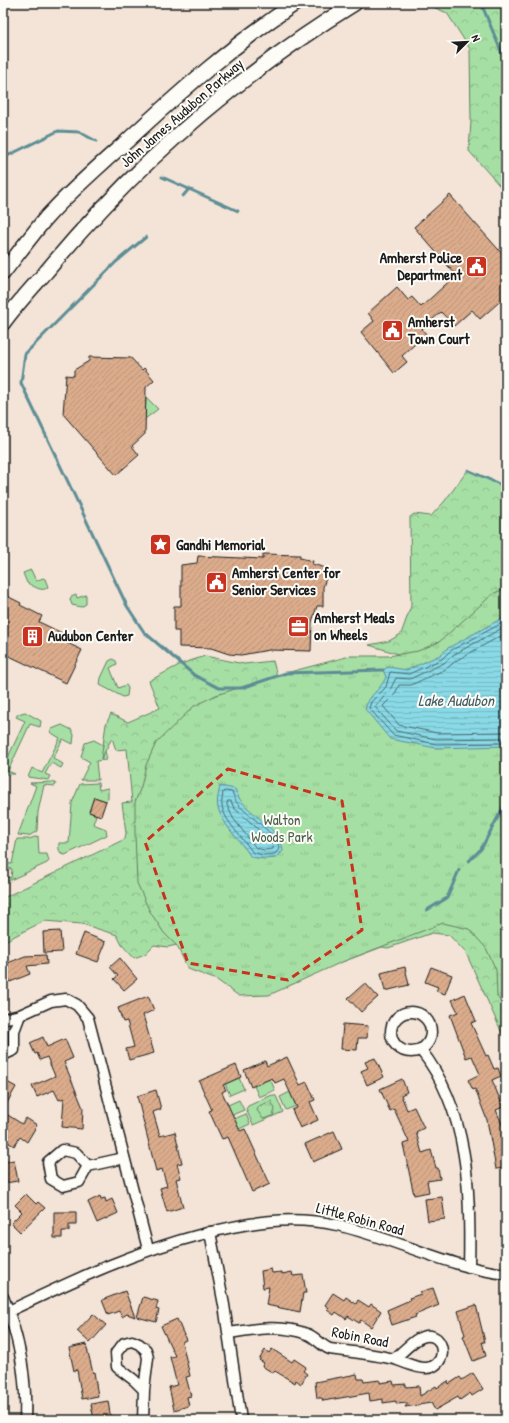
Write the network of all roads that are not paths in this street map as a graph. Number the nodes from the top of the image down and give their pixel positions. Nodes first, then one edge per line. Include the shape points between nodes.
1 (296, 3) edge
2 (355, 3) edge
3 (3, 273) edge
4 (3, 323) edge
5 (20, 1015) junction
6 (3, 1019) edge
7 (420, 1050) dead end
8 (3, 1055) edge
9 (124, 1158) junction
10 (88, 1166) dead end
11 (210, 1232) junction
12 (148, 1250) junction
13 (469, 1266) junction
14 (506, 1274) edge
15 (3, 1297) edge
16 (9, 1312) junction
17 (229, 1333) junction
18 (394, 1359) dead end
19 (144, 1390) junction
20 (25, 1420) edge
21 (143, 1420) edge
22 (241, 1420) edge

1 - 3 main road, John James Audubon Parkway via 228,52 126,142 47,217
2 - 4 main road, John James Audubon Parkway via 241,82 161,150 65,248
5 - 6 street
5 - 8 street via 14,1031 14,1050
5 - 9 street via 52,1001 66,999 77,1005 88,1018
7 - 13 street via 434,1070 458,1130 469,1193
9 - 10 street
9 - 12 street
11 - 12 street, Little Robin Road
11 - 13 street, Little Robin Road via 260,1221 305,1219 361,1231
11 - 17 street
12 - 16 street, Little Robin Road via 112,1263
13 - 14 street, Little Robin Road
15 - 16 street
16 - 20 street via 21,1354
17 - 18 street, Robin Road via 264,1327 277,1328 307,1334 330,1349
17 - 22 street
19 - 19 street via 148,1358 146,1350 132,1341 124,1343 116,1353 117,1367
19 - 21 street

